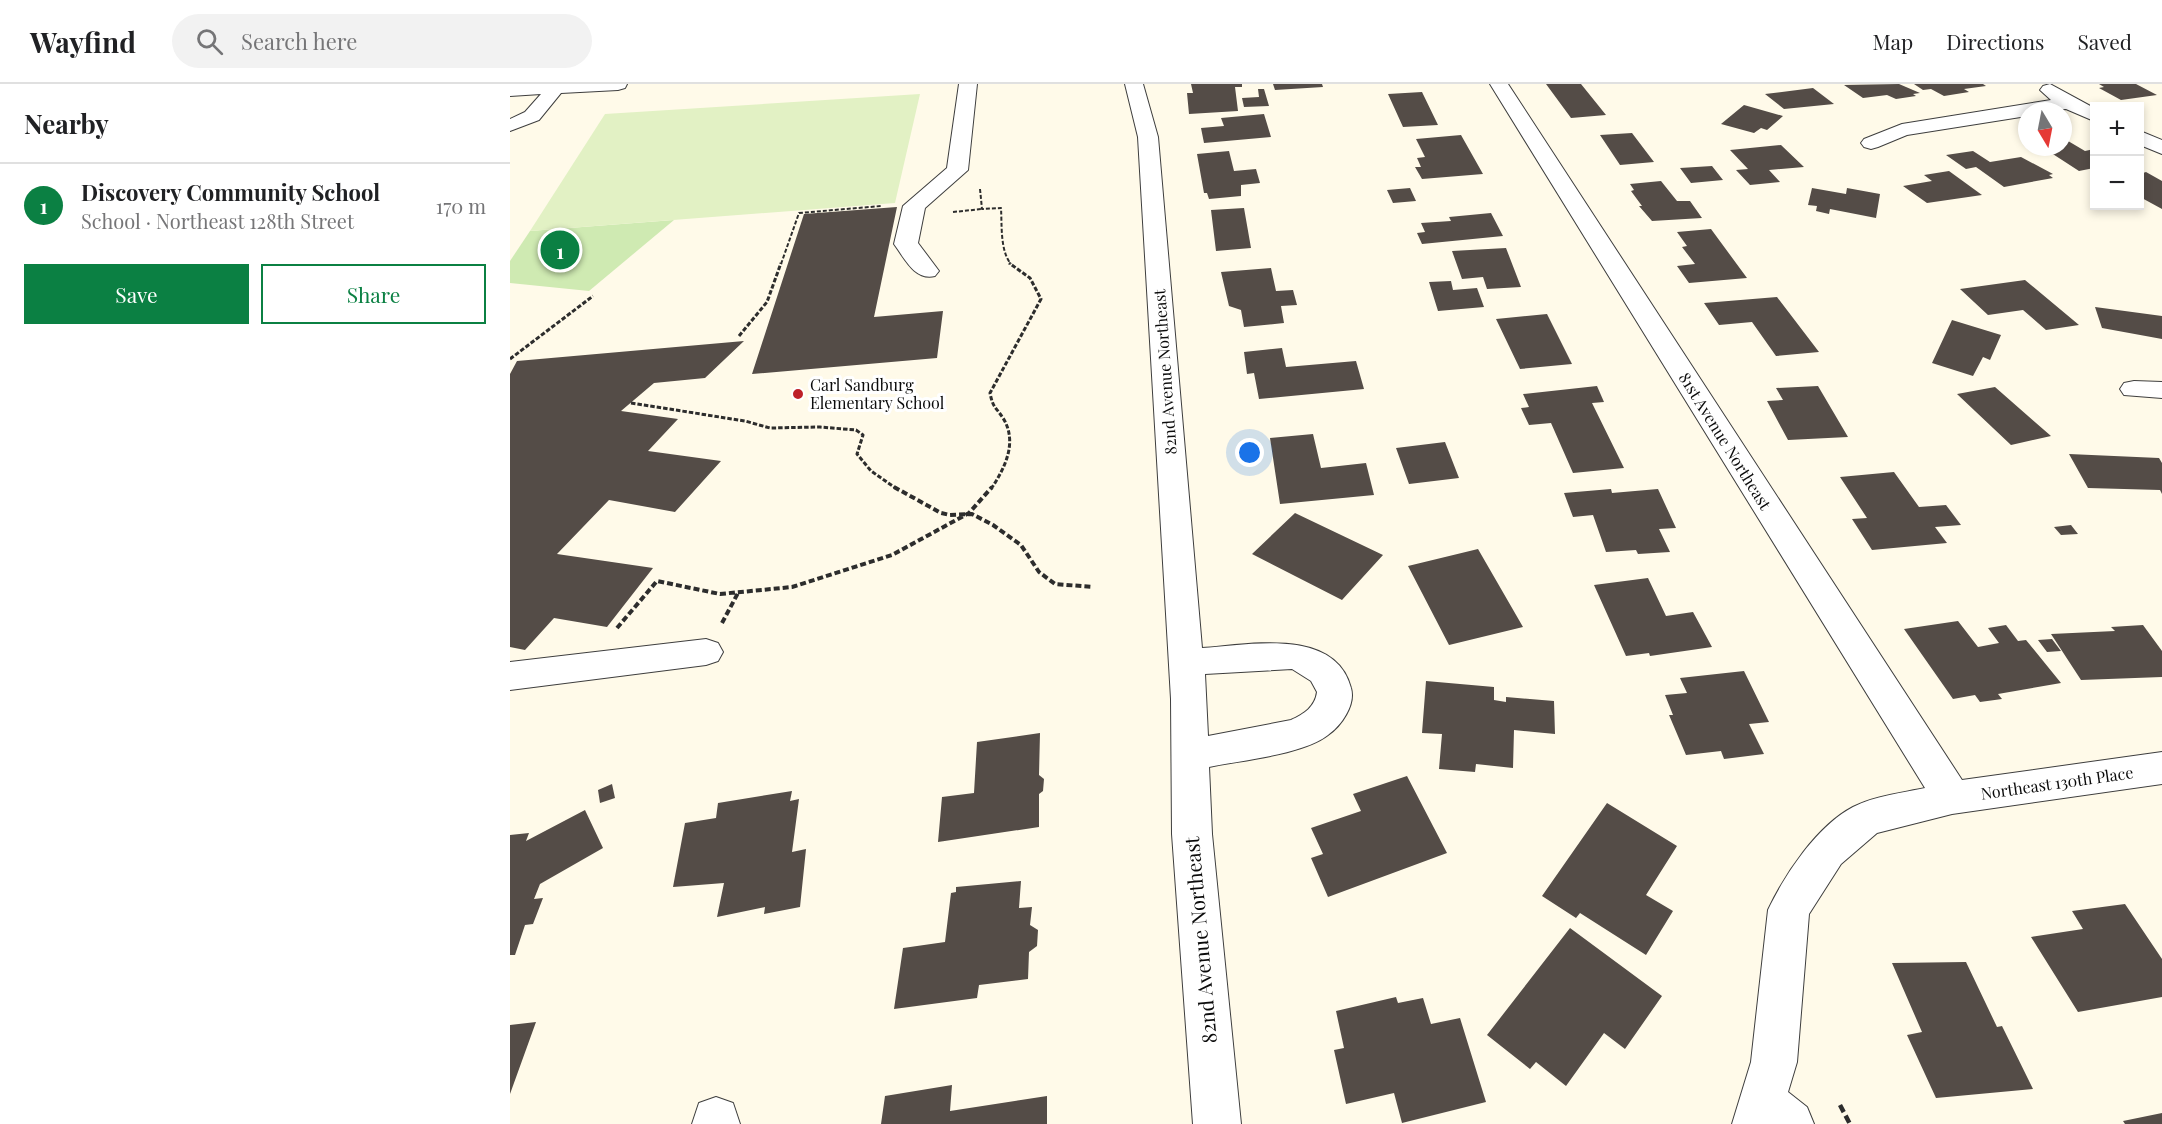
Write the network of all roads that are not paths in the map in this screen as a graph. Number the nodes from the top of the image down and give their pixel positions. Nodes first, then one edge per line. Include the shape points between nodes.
1 (618, 84) edge
2 (968, 84) edge
3 (1134, 84) edge
4 (1499, 84) edge
5 (2042, 84) edge
6 (586, 85) edge
7 (556, 87) junction
8 (510, 90) edge
9 (2067, 102) edge
10 (2072, 105) edge
11 (2018, 111) edge
12 (2090, 113) edge
13 (525, 126) edge
14 (2144, 139) edge
15 (1871, 143) dead end
16 (2162, 148) edge
17 (927, 271) dead end
18 (2134, 389) dead end
19 (2162, 390) edge
20 (706, 652) dead end
21 (1186, 662) junction
22 (510, 676) edge
23 (1190, 755) junction
24 (2162, 768) edge
25 (1952, 798) junction
26 (1770, 1116) edge
27 (1216, 1124) edge

1 - 6 street
2 - 17 street via 957,170 914,206 906,244
3 - 21 street, 82nd Avenue Northeast via 1148,137
4 - 25 street, 81st Avenue Northeast
5 - 9 street
6 - 7 street
7 - 8 street
7 - 13 street
10 - 12 street
11 - 15 street via 1902,130
14 - 16 street
18 - 19 street
20 - 22 street
21 - 23 street, 82nd Avenue Northeast
21 - 23 street via 1293,656 1322,667 1336,690 1331,712 1311,729
23 - 27 street, 82nd Avenue Northeast via 1192,834
24 - 25 street, Northeast 130th Place
25 - 26 street, Northeast 130th Place via 1866,819 1827,851 1789,910

